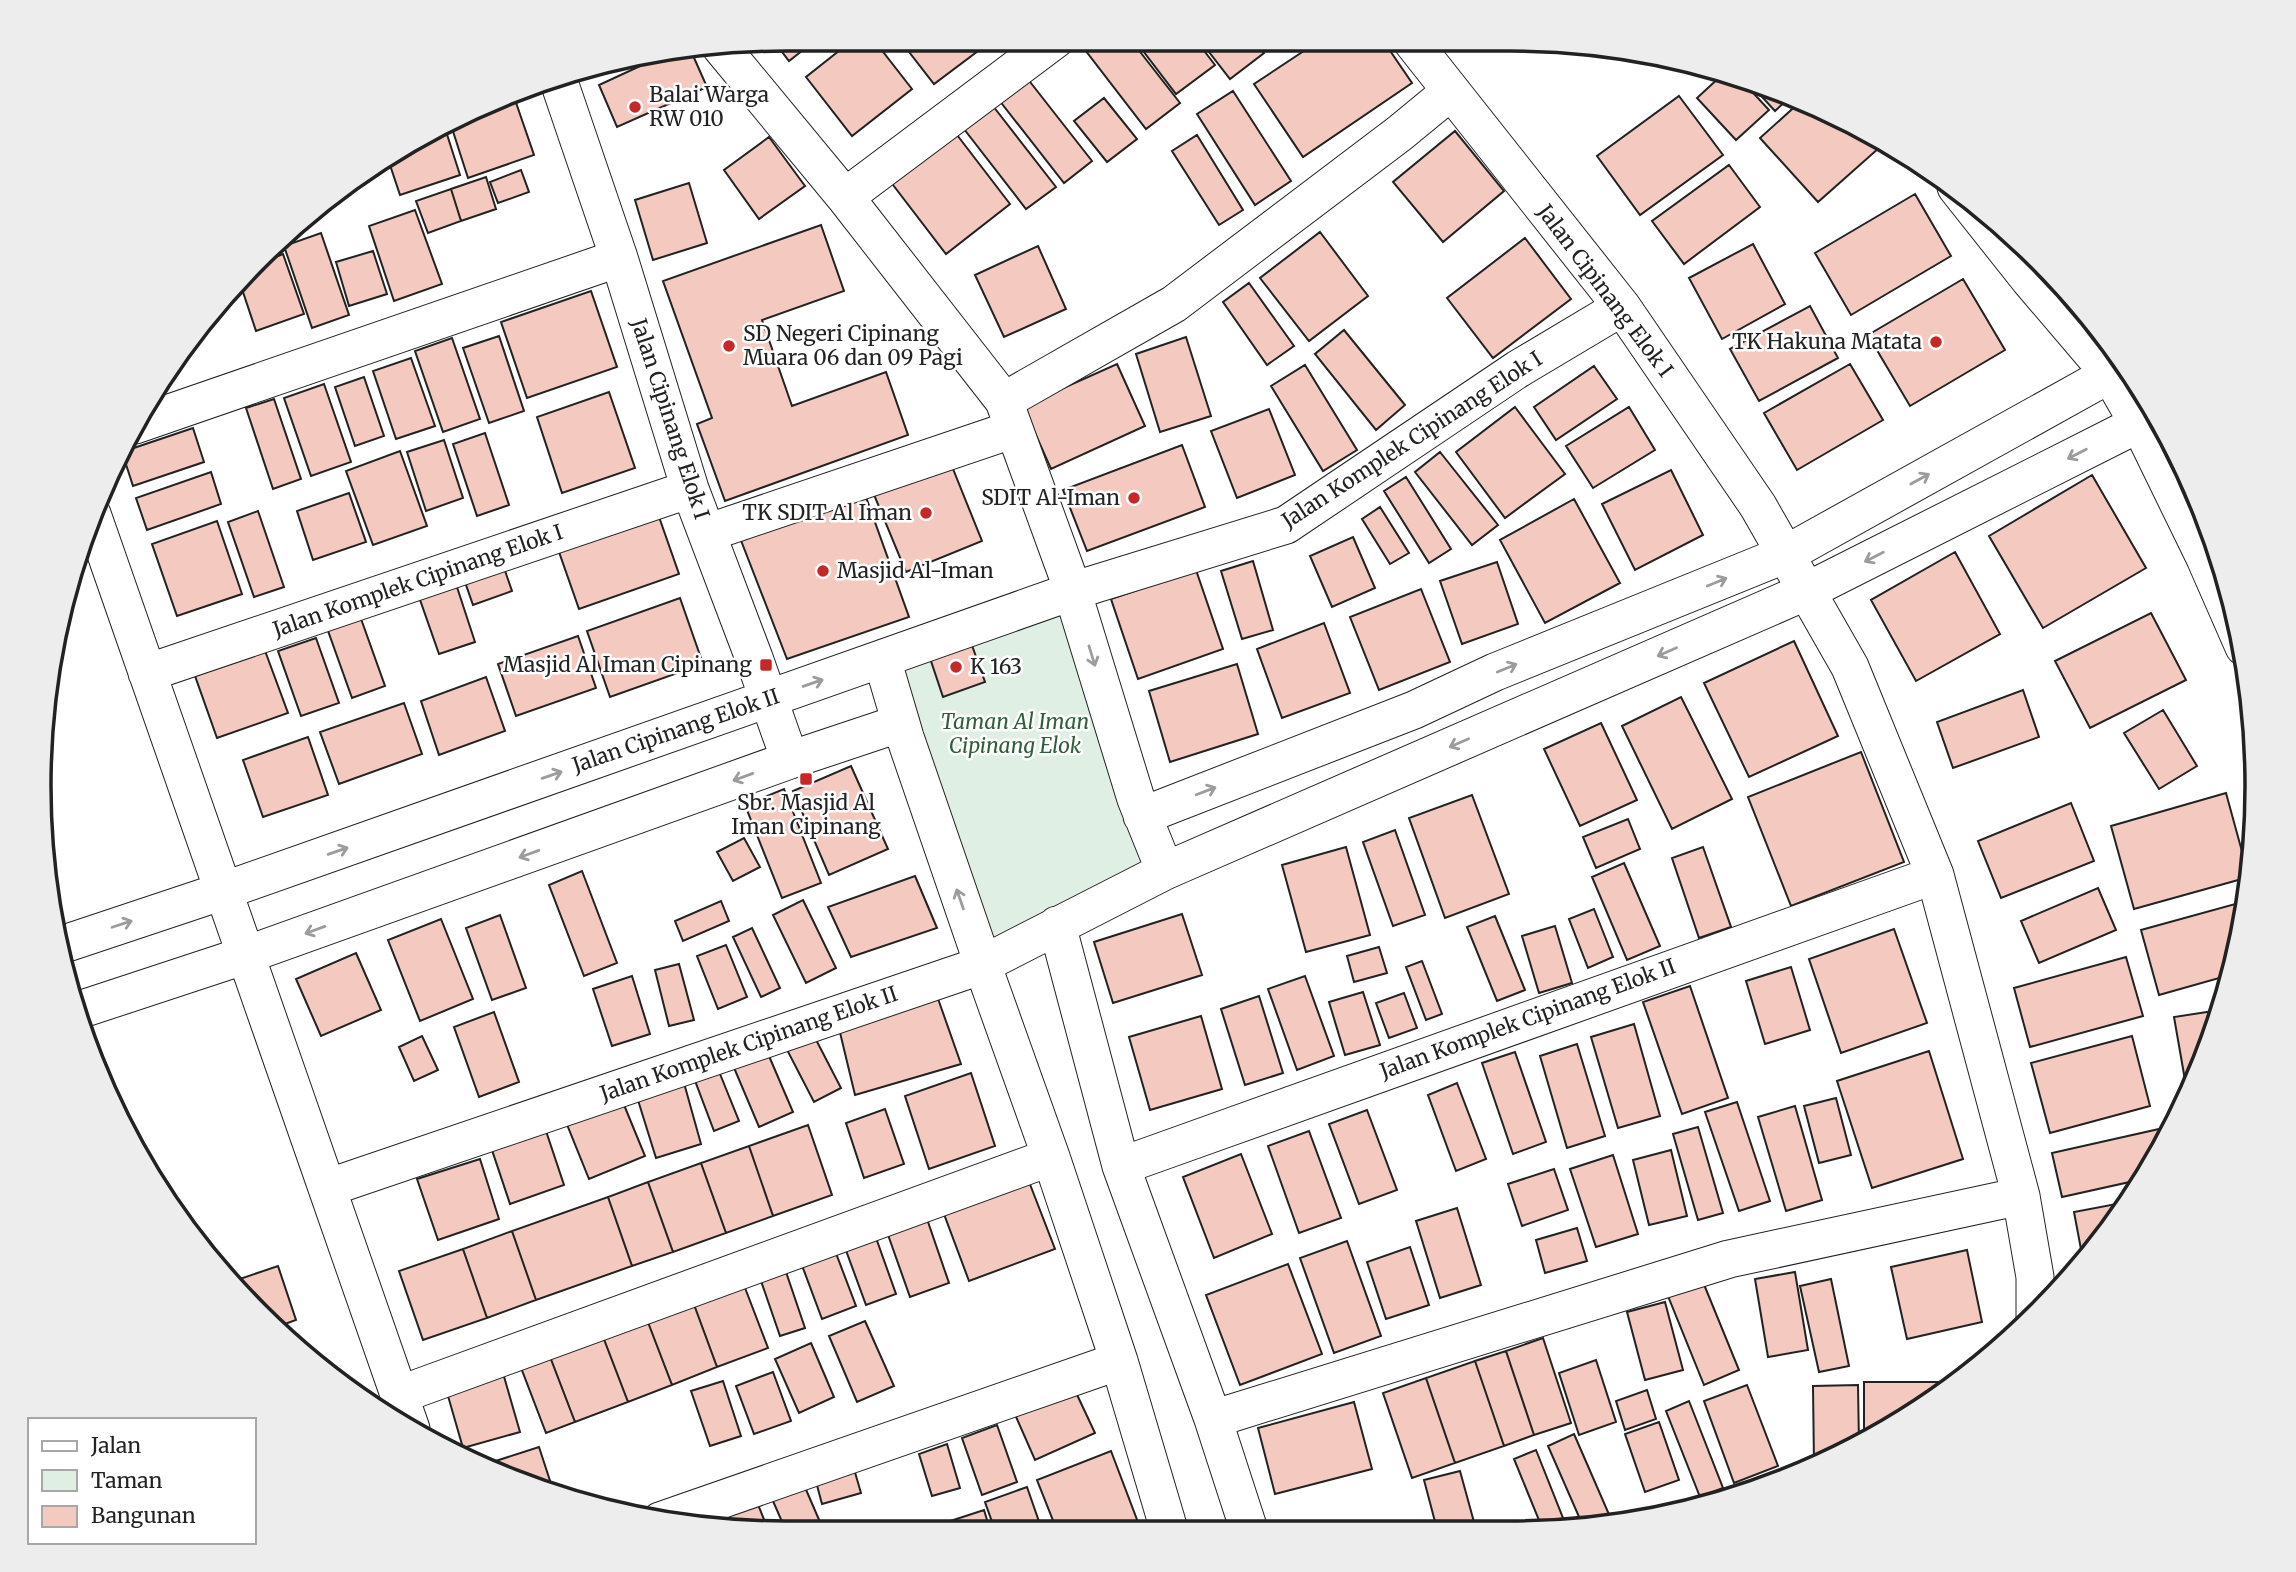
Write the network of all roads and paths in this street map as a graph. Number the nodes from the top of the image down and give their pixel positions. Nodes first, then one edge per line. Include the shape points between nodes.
1 (1039, 51) edge
2 (1420, 51) edge
3 (726, 53) edge
4 (561, 87) edge
5 (1451, 90) junction
6 (845, 197) junction
7 (1988, 227) edge
8 (619, 258) junction
9 (1622, 307) junction
10 (2110, 373) junction
11 (1009, 415) junction
12 (2146, 418) edge
13 (148, 421) edge
14 (690, 489) junction
15 (98, 530) edge
16 (707, 533) junction
17 (1786, 554) junction
18 (2216, 584) edge
19 (1073, 591) junction
20 (1807, 591) junction
21 (883, 659) junction
22 (147, 673) junction
23 (768, 699) junction
24 (901, 723) junction
25 (790, 760) junction
26 (1142, 816) junction
27 (1165, 871) junction
28 (1935, 875) junction
29 (223, 891) junction
30 (1057, 925) junction
31 (68, 943) edge
32 (246, 955) junction
33 (982, 967) junction
34 (86, 1008) edge
35 (1051, 1157) junction
36 (1121, 1166) junction
37 (327, 1188) junction
38 (2021, 1196) junction
39 (2035, 1301) edge
40 (1119, 1361) junction
41 (399, 1395) junction
42 (406, 1415) edge
43 (1213, 1419) junction
44 (681, 1514) edge
45 (1166, 1521) edge
46 (1246, 1521) edge

1 - 6 street
2 - 5 street, Jalan Cipinang Elok I
3 - 6 street
4 - 8 street, Jalan Cipinang Elok I
5 - 9 street, Jalan Cipinang Elok I
5 - 11 street via 1174,304
6 - 11 street
7 - 10 street
8 - 13 street
8 - 14 street, Jalan Cipinang Elok I
9 - 17 street, Jalan Cipinang Elok I
9 - 19 street, Jalan Komplek Cipinang Elok I via 1518,369 1286,525
10 - 12 street
17 -> 10 street
11 - 16 street
11 - 19 street
12 - 18 street
12 -> 20 street, Jalan Komplek Cipinang Elok II
14 - 16 street, Jalan Cipinang Elok I
14 - 22 street, Jalan Komplek Cipinang Elok I
15 - 22 street
16 - 23 street, Jalan Cipinang Elok I
17 - 20 street
26 -> 17 street via 1414,710 1495,672
19 - 21 street, Jalan Cipinang Elok II
19 -> 26 street
20 -> 27 street, Jalan Komplek Cipinang Elok II
20 - 28 street via 1850,667
23 -> 21 street, Jalan Cipinang Elok II
21 - 24 street
22 - 29 street
23 - 25 street, Jalan Cipinang Elok I
29 -> 23 street, Jalan Cipinang Elok II
24 - 25 street
33 -> 24 street
25 -> 32 street
26 - 27 street
27 - 30 street, Jalan Komplek Cipinang Elok II
28 - 36 street, Jalan Komplek Cipinang Elok II
28 - 38 street
31 -> 29 street, Jalan Cipinang Elok II
29 - 32 street
30 - 33 street, Jalan Komplek Cipinang Elok II
30 - 36 street
32 - 34 street
32 - 37 street
33 - 35 street
33 - 37 street, Jalan Komplek Cipinang Elok II
35 - 40 street
35 - 41 street
36 - 43 street
37 - 41 street
38 - 39 street
38 - 43 street via 1729,1259
40 - 44 street
40 - 45 street
41 - 42 street
43 - 46 street

